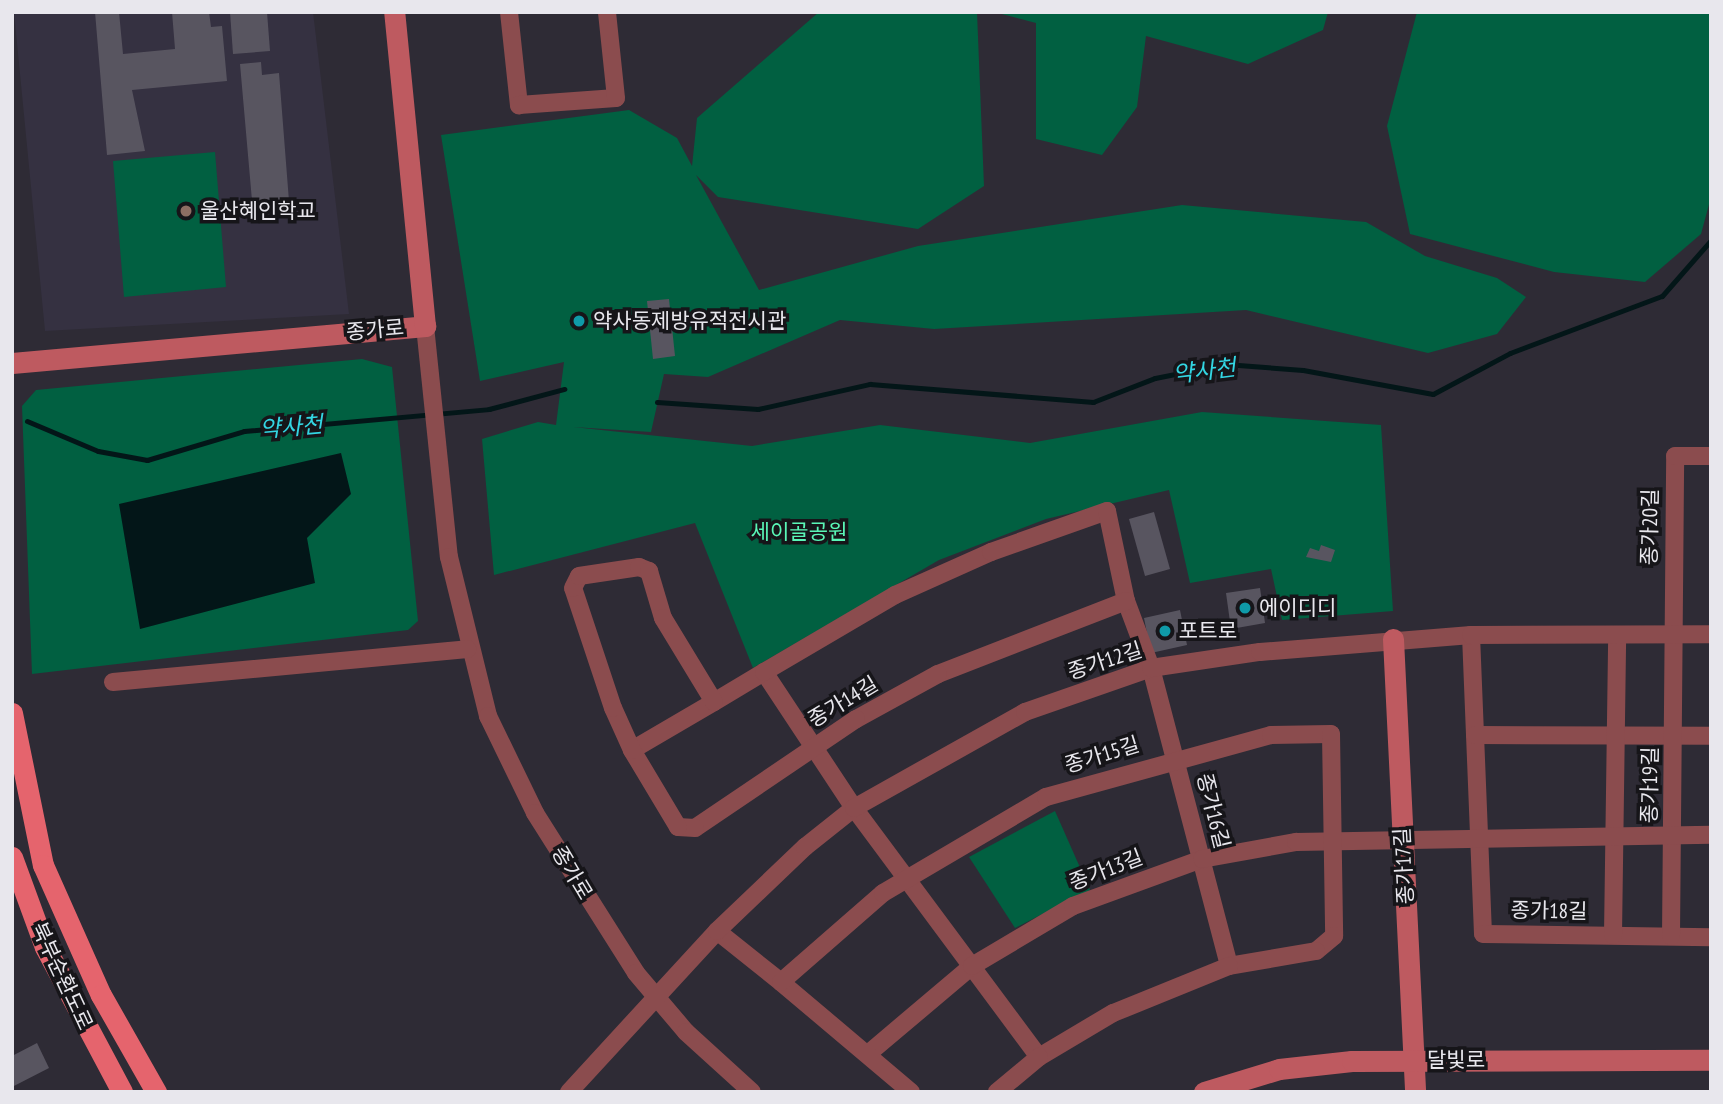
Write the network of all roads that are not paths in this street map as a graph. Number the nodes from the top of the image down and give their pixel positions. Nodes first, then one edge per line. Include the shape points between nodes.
1 (394, 12) edge
2 (509, 12) edge
3 (607, 12) edge
4 (425, 326) junction
5 (12, 363) edge
6 (1711, 456) edge
7 (1126, 601) junction
8 (1711, 634) edge
9 (1471, 635) junction
10 (1671, 635) junction
11 (1617, 637) junction
12 (1393, 639) junction
13 (467, 649) junction
14 (1152, 668) junction
15 (764, 672) junction
16 (113, 682) dead end
17 (714, 702) junction
18 (12, 713) edge
19 (1475, 735) junction
20 (1615, 736) junction
21 (1673, 736) junction
22 (1711, 736) edge
23 (813, 747) junction
24 (632, 750) junction
25 (1176, 757) junction
26 (854, 808) junction
27 (1671, 835) junction
28 (1711, 835) edge
29 (1614, 836) junction
30 (1479, 837) junction
31 (1403, 838) junction
32 (1333, 842) junction
33 (12, 857) edge
34 (1202, 859) junction
35 (905, 878) junction
36 (717, 931) junction
37 (1613, 935) junction
38 (1671, 936) junction
39 (1711, 937) edge
40 (1229, 966) junction
41 (972, 967) junction
42 (781, 982) junction
43 (656, 996) junction
44 (869, 1054) junction
45 (1039, 1057) junction
46 (1413, 1060) junction
47 (1711, 1060) edge
48 (122, 1092) edge
49 (156, 1092) edge
50 (569, 1092) edge
51 (752, 1092) edge
52 (911, 1092) edge
53 (997, 1092) edge
54 (1204, 1092) edge
55 (1415, 1092) edge

1 - 4 street, 종가로
2 - 3 street via 519,105 616,98
4 - 5 street, 종가로
4 - 13 street, 종가로 via 437,457
6 - 10 street, 종가20길 via 1675,456
7 - 14 street
7 - 15 street via 1107,511 991,552 907,590
7 - 23 street, 종가14길 via 938,674
8 - 10 street, 종가12길
9 - 11 street, 종가12길
9 - 12 street, 종가12길
9 - 19 street, 종가18길
10 - 11 street, 종가12길
10 - 21 street, 종가19길
11 - 20 street
12 - 14 street, 종가12길
12 - 31 street, 종가17길
13 - 16 street
13 - 43 street, 종가로 via 488,716 535,813
14 - 25 street, 종가16길
14 - 26 street, 종가12길 via 1026,712
15 - 17 street
15 - 23 street
17 - 24 street
17 - 24 street, 종가14길 via 663,618 649,571 639,567 579,576 573,588 593,656
18 - 49 main road via 43,864 100,995
19 - 20 street
19 - 30 street, 종가18길
20 - 21 street
20 - 29 street
21 - 22 street
21 - 27 street, 종가19길
23 - 24 street, 종가14길 via 695,828 678,827
23 - 26 street
25 - 32 street, 종가15길 via 1270,735 1331,734
25 - 34 street, 종가16길
25 - 35 street, 종가15길 via 1046,797
26 - 35 street
26 - 36 street, 종가12길
27 - 28 street
27 - 29 street
27 - 38 street, 종가19길
29 - 30 street
29 - 37 street
30 - 31 street, 종가13길
30 - 37 street, 종가18길 via 1483,933
31 - 32 street, 종가13길
31 - 46 street, 종가17길
32 - 34 street, 종가13길
32 - 40 street via 1334,936 1316,951
33 - 48 main road, 북부순환도로 via 45,947
34 - 40 street, 종가16길
34 - 41 street, 종가13길 via 1073,906
35 - 41 street
35 - 42 street, 종가15길
36 - 42 street
36 - 43 street, 종가12길
37 - 38 street, 종가18길
38 - 39 street, 종가18길
40 - 45 street via 1113,1013
41 - 44 street, 종가13길
41 - 45 street
42 - 44 street
43 - 50 street
43 - 51 street, 종가로
44 - 52 street
45 - 53 street
46 - 47 street, 달빛로
46 - 54 street, 달빛로 via 1305,1064
46 - 55 street, 종가17길

